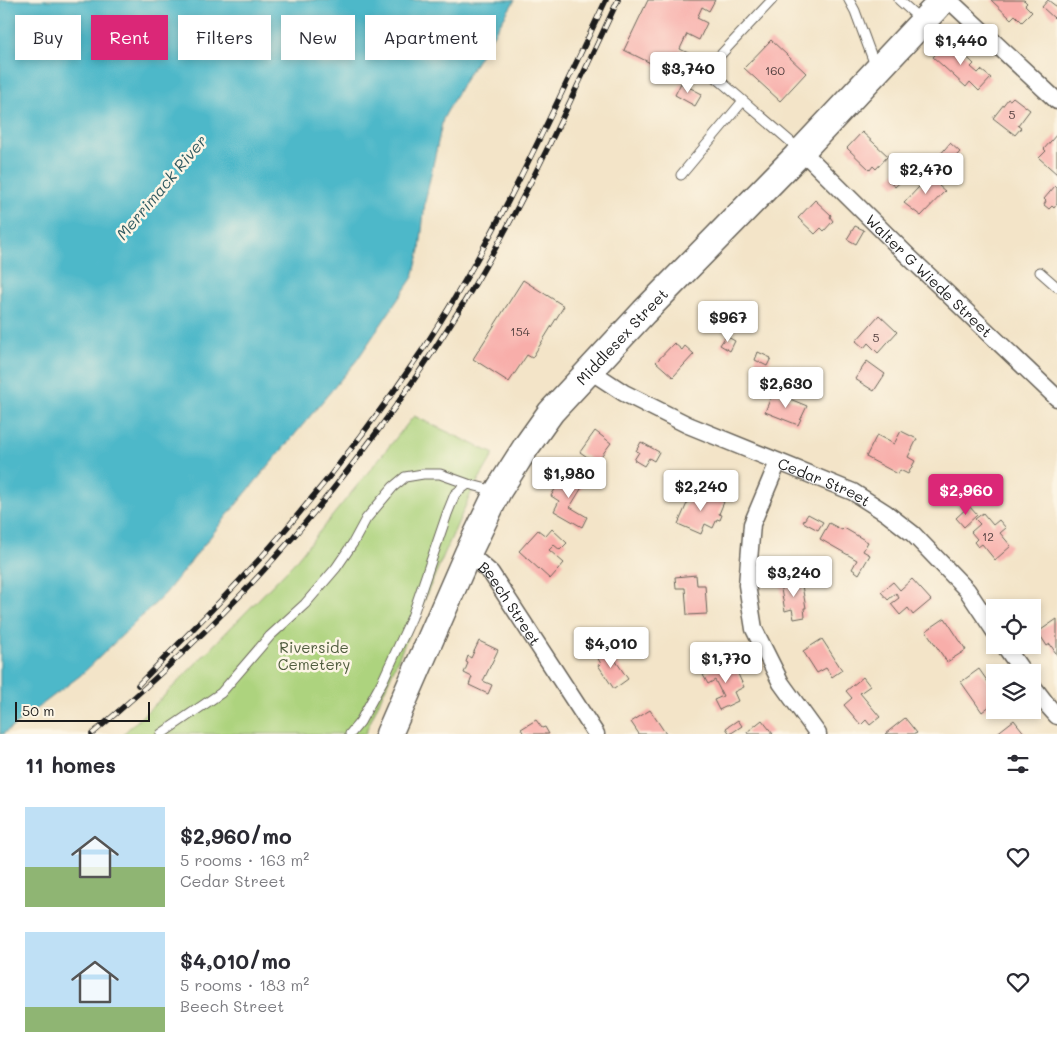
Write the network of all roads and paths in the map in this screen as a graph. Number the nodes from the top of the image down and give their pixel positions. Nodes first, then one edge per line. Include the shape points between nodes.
1 (772, 0) edge
2 (849, 0) edge
3 (899, 0) edge
4 (943, 0) edge
5 (948, 0) edge
6 (923, 22) junction
7 (877, 71) junction
8 (743, 101) junction
9 (1057, 101) edge
10 (802, 151) junction
11 (681, 175) dead end
12 (1040, 272) dead end
13 (1057, 287) edge
14 (589, 370) junction
15 (1057, 398) edge
16 (778, 462) junction
17 (468, 484) junction
18 (498, 491) junction
19 (468, 553) junction
20 (986, 618) edge
21 (1041, 697) edge
22 (1057, 716) edge
23 (161, 734) edge
24 (350, 734) edge
25 (389, 734) edge
26 (596, 734) edge
27 (818, 734) edge

1 - 8 lane via 711,65 711,73
2 - 7 lane
3 - 6 lane
4 - 6 main road, Middlesex Street
5 - 9 street
6 - 7 main road, Middlesex Street
7 - 10 main road, Middlesex Street
8 - 10 lane
8 - 11 lane
10 - 14 main road, Middlesex Street
10 - 15 street, Walter G Wiede Street
12 - 13 lane
14 - 16 street, Cedar Street via 624,393 688,425
14 - 18 main road, Middlesex Street via 551,412
16 - 20 street, Cedar Street via 852,492 886,512 913,534 967,590
16 - 27 street via 752,524 747,585 754,630 781,683
17 - 18 lane
17 - 23 lane via 440,474 423,474 405,478 393,486 366,519 336,568 305,604 270,636 221,693
17 - 24 lane via 455,494 412,617 383,680
18 - 19 main road, Middlesex Street
19 - 25 main road, Middlesex Street
19 - 26 street, Beech Street via 491,573
21 - 22 street

